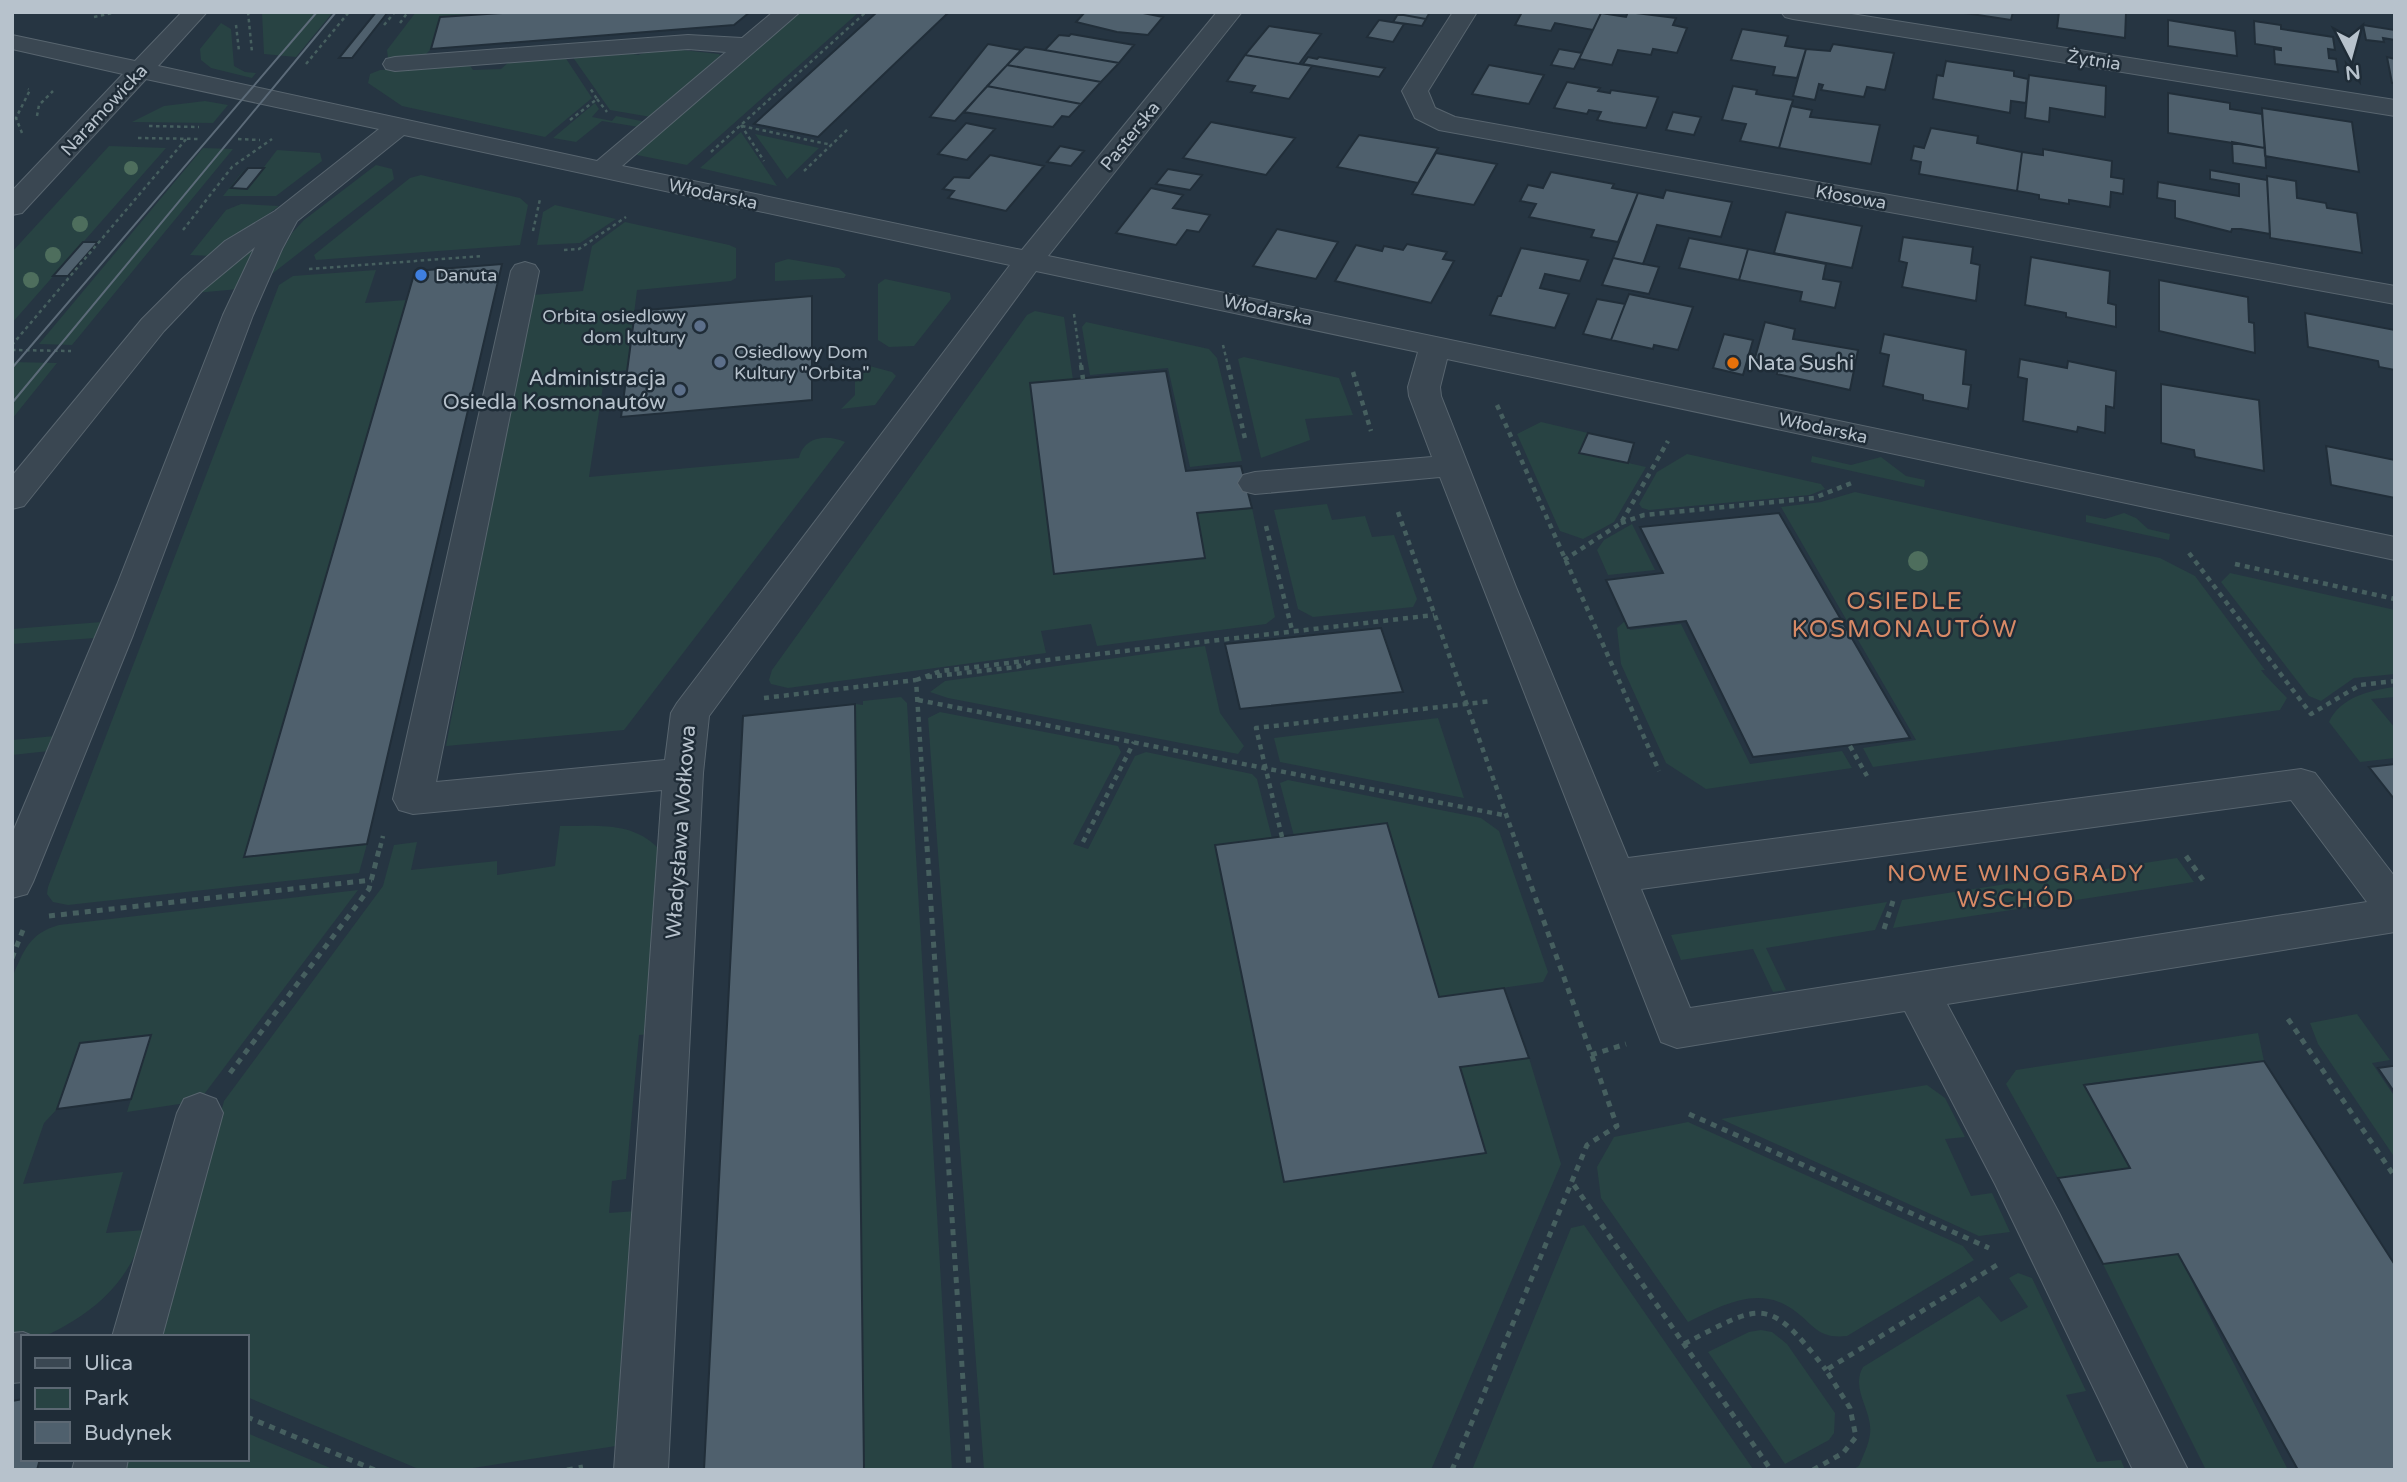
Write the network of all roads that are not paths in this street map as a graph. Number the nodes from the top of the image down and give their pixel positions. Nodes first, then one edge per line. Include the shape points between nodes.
1 (195, 12) edge
2 (788, 12) edge
3 (1230, 12) edge
4 (1465, 12) edge
5 (1793, 12) edge
6 (12, 43) edge
7 (747, 46) junction
8 (396, 64) dead end
9 (142, 70) junction
10 (2395, 108) edge
11 (400, 125) junction
12 (603, 169) junction
13 (12, 207) edge
14 (285, 217) junction
15 (536, 254) road end
16 (1031, 260) junction
17 (1001, 295) joint
18 (2395, 295) edge
19 (1434, 345) junction
20 (1450, 466) junction
21 (1255, 483) dead end
22 (12, 498) edge
23 (2395, 549) edge
24 (683, 773) junction
25 (1616, 876) junction
26 (12, 882) edge
27 (2395, 908) edge
28 (2395, 915) edge
29 (1916, 991) junction
30 (200, 1112) road end
31 (138, 1335) edge
32 (641, 1470) edge
33 (2161, 1470) edge

1 - 9 street, Naramowicka
2 - 7 street
3 - 16 street, Pasterska
4 - 18 street, Kłosowa via 1415,91 1424,113 1448,124
5 - 10 street, Żytnia
6 - 9 street, Włodarska
7 - 8 street via 688,42
7 - 12 street
9 - 11 street, Włodarska
9 - 13 street, Naramowicka
11 - 12 street, Włodarska
11 - 14 street
12 - 16 street, Włodarska
14 - 22 street via 235,247 192,285
14 - 26 street via 268,247
15 - 24 street via 413,799
16 - 17 street, Pasterska
16 - 19 street, Włodarska
17 - 24 street, Władysława Wołkowa via 690,713
19 - 20 street via 1425,396
19 - 23 street, Włodarska
20 - 21 street
20 - 25 street
24 - 32 street, Władysława Wołkowa
25 - 27 street via 2301,784
25 - 29 street via 1677,1028
28 - 29 street
29 - 33 street via 1961,1070 2029,1250
30 - 31 street

